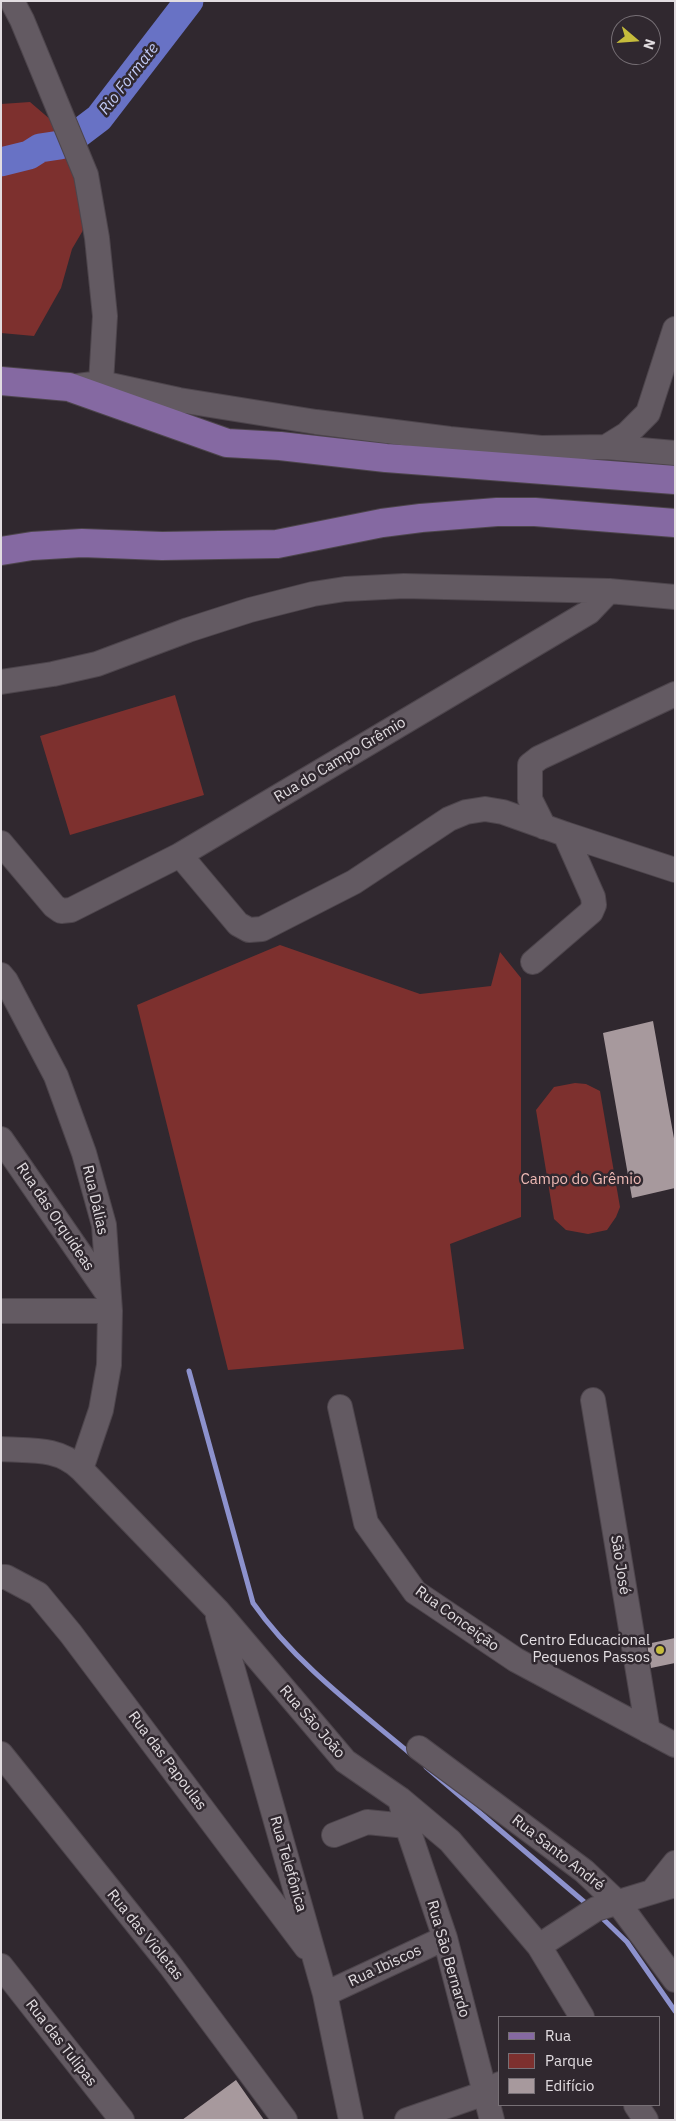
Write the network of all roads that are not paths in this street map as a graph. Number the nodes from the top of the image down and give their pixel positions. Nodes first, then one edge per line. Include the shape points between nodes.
1 (12, 1) edge
2 (675, 329) edge
3 (1, 381) edge
4 (101, 383) junction
5 (69, 387) junction
6 (648, 413) junction
7 (606, 447) junction
8 (675, 453) edge
9 (675, 480) edge
10 (675, 523) edge
11 (1, 551) edge
12 (609, 591) junction
13 (675, 597) edge
14 (1, 682) edge
15 (675, 694) edge
16 (555, 831) junction
17 (1, 843) edge
18 (180, 855) junction
19 (675, 870) edge
20 (533, 962) dead end
21 (1, 975) edge
22 (1, 1139) edge
23 (110, 1303) junction
24 (1, 1311) edge
25 (593, 1400) dead end
26 (340, 1407) dead end
27 (1, 1449) edge
28 (81, 1469) junction
29 (4, 1577) edge
30 (217, 1610) junction
31 (648, 1731) junction
32 (675, 1746) edge
33 (419, 1748) dead end
34 (1, 1754) edge
35 (400, 1799) junction
36 (407, 1826) junction
37 (334, 1835) dead end
38 (675, 1863) edge
39 (675, 1885) edge
40 (652, 1892) junction
41 (619, 1904) junction
42 (445, 1938) junction
43 (539, 1946) junction
44 (315, 1958) junction
45 (1, 1966) edge
46 (675, 1980) edge
47 (325, 1994) junction
48 (581, 2016) edge
49 (492, 2089) edge
50 (637, 2106) edge
51 (122, 2120) edge
52 (285, 2120) edge
53 (351, 2120) edge
54 (408, 2120) edge
55 (492, 2120) edge
56 (646, 2120) edge

1 - 4 street via 86,175 105,316
2 - 6 street
3 - 5 main road
4 - 5 street
4 - 7 street via 179,400 383,432 541,448
5 - 9 main road via 227,444
6 - 7 street via 627,434
6 - 8 street via 655,434
7 - 8 street
10 - 11 main road via 536,512 468,514 344,530 277,544 162,546 82,543
12 - 13 street
12 - 14 street via 404,586 321,593 218,619 97,664
12 - 18 street, Rua do Campo Grêmio via 589,612
15 - 16 street via 530,765 530,799
16 - 18 street via 503,812 485,809 466,812 432,829 354,882 262,928 249,930 238,924
16 - 19 street
16 - 20 street via 593,897 594,905 591,912
17 - 18 street, Rua do Campo Grêmio via 54,906 62,911 71,910
21 - 23 street, Rua Dálias via 56,1076 84,1153 104,1225
22 - 23 street, Rua das Orquídeas
23 - 24 street
23 - 28 street, Rua Dálias via 109,1365 101,1410
25 - 31 street, São José
26 - 31 street, Rua Conceição via 366,1523 415,1592 516,1660
27 - 28 street, Rua São João via 57,1453
28 - 30 street, Rua São João
29 - 44 street, Rua das Papoulas via 38,1594 66,1627
30 - 35 street, Rua São João via 345,1761
30 - 44 street, Rua Telefônica
31 - 32 street, Rua Conceição
33 - 41 street, Rua Santo André via 584,1871
34 - 52 street, Rua das Violetas via 170,1965
35 - 36 street, Rua São Bernardo
35 - 43 street, Rua São João via 450,1842
36 - 37 street via 367,1822
36 - 42 street, Rua São Bernardo
38 - 40 street
39 - 40 street
40 - 41 street
41 - 43 street via 596,1909
41 - 46 street, Rua Santo André
42 - 47 street, Rua Ibiscos
42 - 49 street, Rua São Bernardo
43 - 48 street, Rua São João
44 - 47 street, Rua Telefônica
45 - 51 street, Rua das Tulipas
47 - 53 street, Rua Telefônica
49 - 54 street
49 - 55 street, Rua São Bernardo
50 - 56 street

